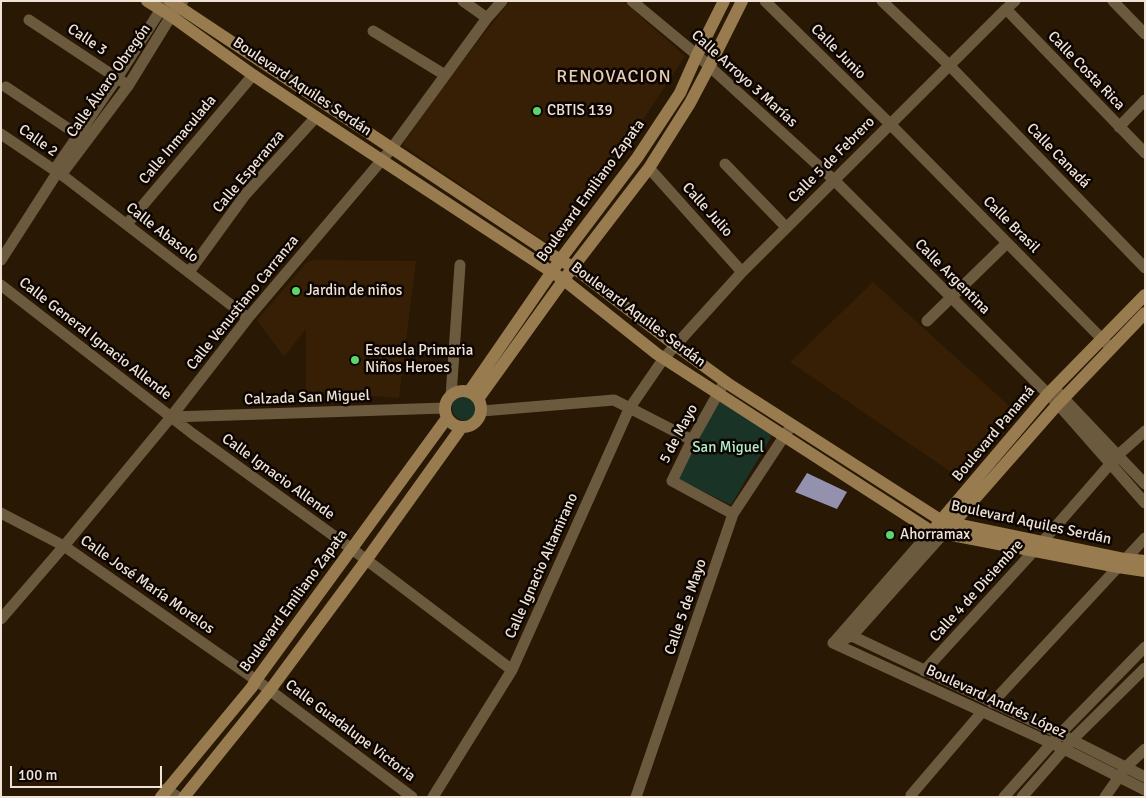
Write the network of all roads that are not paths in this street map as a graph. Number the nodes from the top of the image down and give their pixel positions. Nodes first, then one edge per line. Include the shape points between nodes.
1 (147, 1) edge
2 (463, 1) edge
3 (502, 1) edge
4 (632, 1) edge
5 (724, 1) edge
6 (742, 1) edge
7 (765, 1) edge
8 (882, 1) edge
9 (1015, 1) edge
10 (1113, 1) edge
11 (172, 6) edge
12 (1006, 9) junction
13 (487, 18) junction
14 (29, 20) dead end
15 (373, 31) dead end
16 (1145, 34) edge
17 (697, 55) junction
18 (949, 65) junction
19 (709, 67) junction
20 (253, 75) junction
21 (445, 75) junction
22 (117, 78) junction
23 (128, 86) junction
24 (6, 87) dead end
25 (1145, 100) edge
26 (316, 117) junction
27 (890, 124) junction
28 (1119, 127) junction
29 (1, 134) edge
30 (78, 135) junction
31 (392, 148) junction
32 (1145, 153) edge
33 (382, 160) junction
34 (726, 164) dead end
35 (649, 168) junction
36 (57, 172) junction
37 (834, 180) junction
38 (127, 224) junction
39 (786, 227) junction
40 (1007, 242) junction
41 (1, 260) edge
42 (560, 260) junction
43 (460, 265) dead end
44 (573, 267) junction
45 (1145, 268) edge
46 (189, 272) junction
47 (552, 272) junction
48 (742, 272) junction
49 (564, 280) junction
50 (1, 285) edge
51 (1145, 295) edge
52 (950, 297) junction
53 (1145, 312) edge
54 (248, 318) junction
55 (927, 321) dead end
56 (1107, 343) junction
57 (676, 345) junction
58 (664, 358) junction
59 (725, 381) junction
60 (1051, 391) junction
61 (718, 393) junction
62 (451, 396) junction
63 (476, 401) junction
64 (1061, 401) junction
65 (629, 409) junction
66 (446, 413) junction
67 (202, 416) junction
68 (171, 417) junction
69 (791, 424) junction
70 (461, 428) junction
71 (1145, 431) edge
72 (193, 434) junction
73 (784, 436) junction
74 (692, 440) junction
75 (1114, 459) junction
76 (1145, 484) edge
77 (1145, 504) edge
78 (1, 513) edge
79 (733, 514) junction
80 (943, 527) junction
81 (1145, 538) edge
82 (1038, 545) junction
83 (64, 546) junction
84 (352, 548) junction
85 (367, 559) junction
86 (1145, 561) edge
87 (1122, 563) junction
88 (1145, 571) edge
89 (1, 619) edge
90 (852, 636) junction
91 (833, 643) junction
92 (1145, 647) edge
93 (1145, 668) edge
94 (512, 670) junction
95 (924, 671) junction
96 (256, 680) junction
97 (270, 690) junction
98 (992, 703) junction
99 (982, 712) junction
100 (1060, 734) junction
101 (1072, 740) junction
102 (1051, 744) junction
103 (1145, 749) edge
104 (1064, 750) junction
105 (1126, 767) junction
106 (1118, 777) junction
107 (1145, 777) edge
108 (1145, 790) edge
109 (164, 793) edge
110 (911, 795) dead end
111 (178, 797) edge
112 (184, 797) edge
113 (412, 797) edge
114 (433, 797) edge
115 (636, 797) edge
116 (1004, 797) edge
117 (1022, 797) edge
118 (1105, 797) edge

1 - 11 street, Boulevard Aquiles Serdán
2 - 13 street
3 - 13 street, Calle Venustiano Carranza
4 - 17 street, Calle Arroyo 3 Marías
5 - 17 street, Boulevard Emiliano Zapata
6 - 19 street, Boulevard Emiliano Zapata
7 - 27 street, Calle Junio
8 - 18 street, Calle Canadá
9 - 12 street, Calle 5 de Febrero
10 - 16 street
11 - 20 street, Boulevard Aquiles Serdán
11 - 22 street, Calle Álvaro Obregón
11 - 23 street, Calle Álvaro Obregón
11 - 31 street, Boulevard Aquiles Serdán
12 - 18 street, Calle 5 de Febrero
12 - 28 street, Calle Costa Rica
13 - 21 street, Calle Venustiano Carranza
14 - 22 street, Calle 3
15 - 21 street
17 - 19 street, Calle Arroyo 3 Marías
17 - 42 street, Boulevard Emiliano Zapata via 680,93 637,158
18 - 27 street, Calle 5 de Febrero
18 - 45 street, Calle Canadá
19 - 35 street, Boulevard Emiliano Zapata
19 - 37 street, Calle Arroyo 3 Marías
20 - 26 street, Boulevard Aquiles Serdán
20 - 38 street, Calle Inmaculada
21 - 31 street, Calle Venustiano Carranza
22 - 23 street, Calle 3
22 - 30 street, Calle Álvaro Obregón
23 - 36 street, Calle Álvaro Obregón via 64,171
24 - 30 street
25 - 28 street
26 - 33 street, Boulevard Aquiles Serdán
26 - 46 street, Calle Esperanza via 245,195
27 - 37 street, Calle 5 de Febrero
27 - 40 street, Calle Brasil
28 - 32 street, Calle Costa Rica
29 - 36 street, Calle 2
30 - 36 street, Calle Álvaro Obregón via 56,166
31 - 33 street, Calle Venustiano Carranza
31 - 42 street, Boulevard Aquiles Serdán
33 - 47 street, Boulevard Aquiles Serdán
33 - 54 street, Calle Venustiano Carranza
34 - 39 street
35 - 44 street, Boulevard Emiliano Zapata
35 - 48 street, Calle Julio
36 - 38 street, Calle Abasolo
36 - 41 street, Calle Álvaro Obregón
37 - 39 street, Calle 5 de Febrero
37 - 52 street, Calle Argentina
38 - 46 street, Calle Abasolo
39 - 48 street, Calle 5 de Febrero
40 - 52 street
40 - 56 street, Calle Brasil
42 - 44 street, Boulevard Aquiles Serdán
42 - 47 street, Boulevard Emiliano Zapata
43 - 62 street
44 - 49 street, Boulevard Emiliano Zapata
44 - 57 street, Boulevard Aquiles Serdán
46 - 54 street, Calle Abasolo
47 - 49 street, Boulevard Aquiles Serdán
47 - 63 street, Boulevard Emiliano Zapata
48 - 57 street, Calle 5 de Febrero
49 - 58 street, Boulevard Aquiles Serdán
49 - 63 street, Boulevard Emiliano Zapata
50 - 68 street, Calle General Ignacio Allende
51 - 56 street, Boulevard Panamá
52 - 55 street
52 - 60 street, Calle Argentina
53 - 56 street, Boulevard Panamá
54 - 68 street, Calle Venustiano Carranza
56 - 60 street, Boulevard Panamá
56 - 64 street, Boulevard Panamá
57 - 58 street, Calle Ignacio Altamirano
57 - 59 street, Boulevard Aquiles Serdán
58 - 61 street, Boulevard Aquiles Serdán
58 - 65 street, Calle Ignacio Altamirano
59 - 61 street, 5 de Mayo
59 - 69 street, Boulevard Aquiles Serdán
60 - 64 street, Calle Argentina
60 - 80 street, Boulevard Panamá
61 - 73 street, Boulevard Aquiles Serdán
61 - 74 street, 5 de Mayo
62 - 63 street via 463,391
62 - 66 street
63 - 65 street via 614,400
63 - 70 street via 480,418 475,424
64 - 75 street, Calle Argentina
64 - 80 street, Boulevard Panamá
65 - 74 street
65 - 94 street, Calle Ignacio Altamirano
66 - 67 street, Calzada San Miguel
66 - 70 street via 451,423
66 - 84 street, Boulevard Emiliano Zapata
67 - 68 street, Calzada San Miguel
67 - 72 street
68 - 72 street, Calle Ignacio Allende
68 - 83 street, Calle Venustiano Carranza
69 - 73 street, Calle 5 de Mayo
69 - 80 street, Boulevard Aquiles Serdán
70 - 85 street
71 - 75 street, Calle 4 de Diciembre
72 - 84 street, Calle Ignacio Allende
73 - 79 street, Calle 5 de Mayo
73 - 80 street, Boulevard Aquiles Serdán
74 - 79 street, 5 de Mayo via 672,480
75 - 76 street
75 - 77 street
75 - 82 street, Calle 4 de Diciembre
78 - 83 street, Calle José María Morelos
79 - 115 street, Calle 5 de Mayo
80 - 82 street, Boulevard Aquiles Serdán
80 - 90 street, Boulevard Panamá
80 - 91 street, Boulevard Panamá
81 - 87 street
82 - 87 street, Boulevard Aquiles Serdán
82 - 95 street, Calle 4 de Diciembre
83 - 89 street, Calle Venustiano Carranza
83 - 96 street, Calle José María Morelos
84 - 85 street, Calle Ignacio Allende
84 - 96 street, Boulevard Emiliano Zapata
85 - 94 street, Calle Ignacio Allende
85 - 97 street
86 - 87 street, Boulevard Aquiles Serdán
87 - 88 street, Boulevard Aquiles Serdán
87 - 98 street
90 - 91 street
90 - 95 street, Boulevard Andrés López
91 - 99 street, Boulevard Andrés López
92 - 100 street
93 - 101 street
94 - 114 street, Calle Ignacio Altamirano
95 - 98 street, Boulevard Andrés López
96 - 97 street, Calle José María Morelos
96 - 109 street, Boulevard Emiliano Zapata
97 - 112 street
97 - 113 street, Calle Guadalupe Victoria
98 - 100 street, Boulevard Andrés López
99 - 102 street, Boulevard Andrés López
99 - 110 street
100 - 101 street, Boulevard Andrés López
100 - 102 street
101 - 104 street
101 - 105 street, Boulevard Andrés López
102 - 104 street, Boulevard Andrés López
102 - 116 street
103 - 105 street
104 - 106 street, Boulevard Andrés López
104 - 117 street
105 - 106 street
105 - 107 street, Boulevard Andrés López
106 - 108 street, Boulevard Andrés López
106 - 118 street
109 - 111 street

